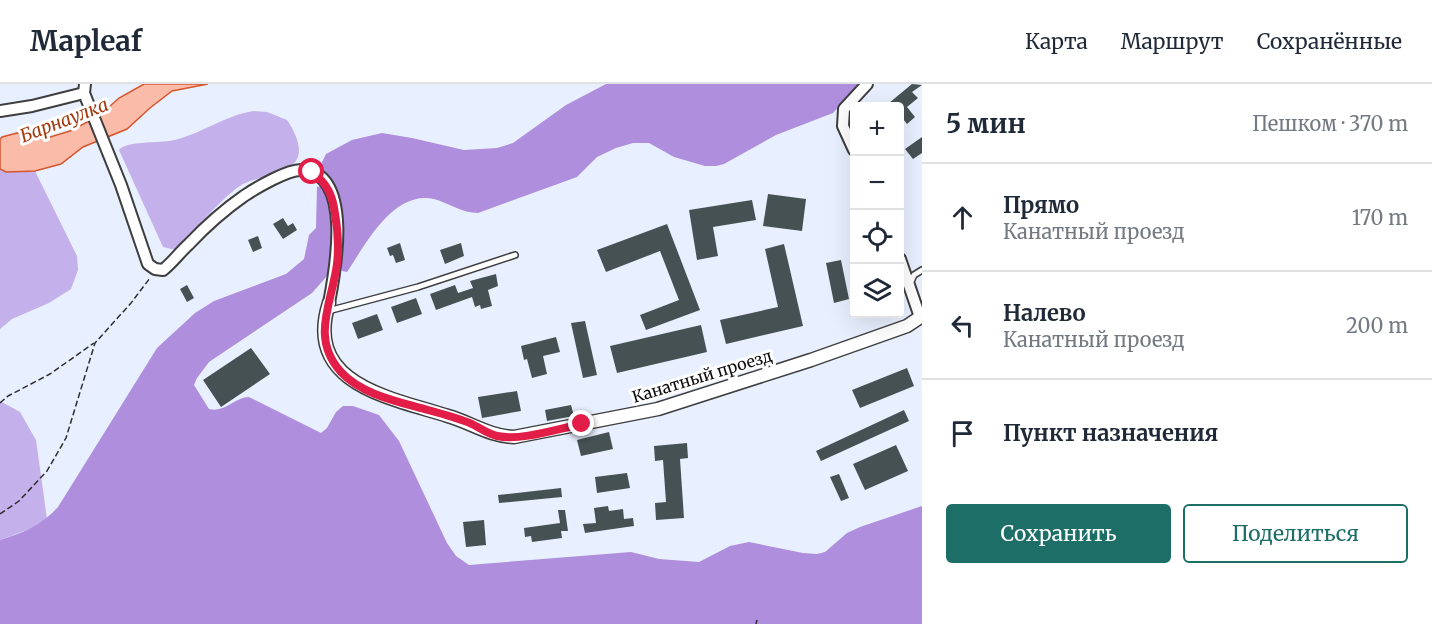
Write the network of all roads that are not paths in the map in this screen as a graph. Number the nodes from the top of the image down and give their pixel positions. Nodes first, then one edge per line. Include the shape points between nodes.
1 (867, 84) edge
2 (84, 88) edge
3 (850, 102) edge
4 (850, 102) edge
5 (0, 111) edge
6 (850, 140) edge
7 (515, 255) dead end
8 (902, 264) edge
9 (922, 270) edge
10 (909, 285) junction
11 (327, 307) junction
12 (921, 316) edge

1 - 4 street
2 - 5 street via 32,106
2 - 11 street, Канатный проезд via 148,264 155,269 163,270 245,196 300,170 322,179 330,190 338,239 337,265
3 - 6 street via 844,109 843,126
7 - 11 lane via 418,287
8 - 10 street, Канатный проезд
9 - 10 lane
10 - 12 street, Канатный проезд
11 - 12 street, Канатный проезд via 326,347 333,362 354,383 490,434 514,437 658,409 811,360 907,326

